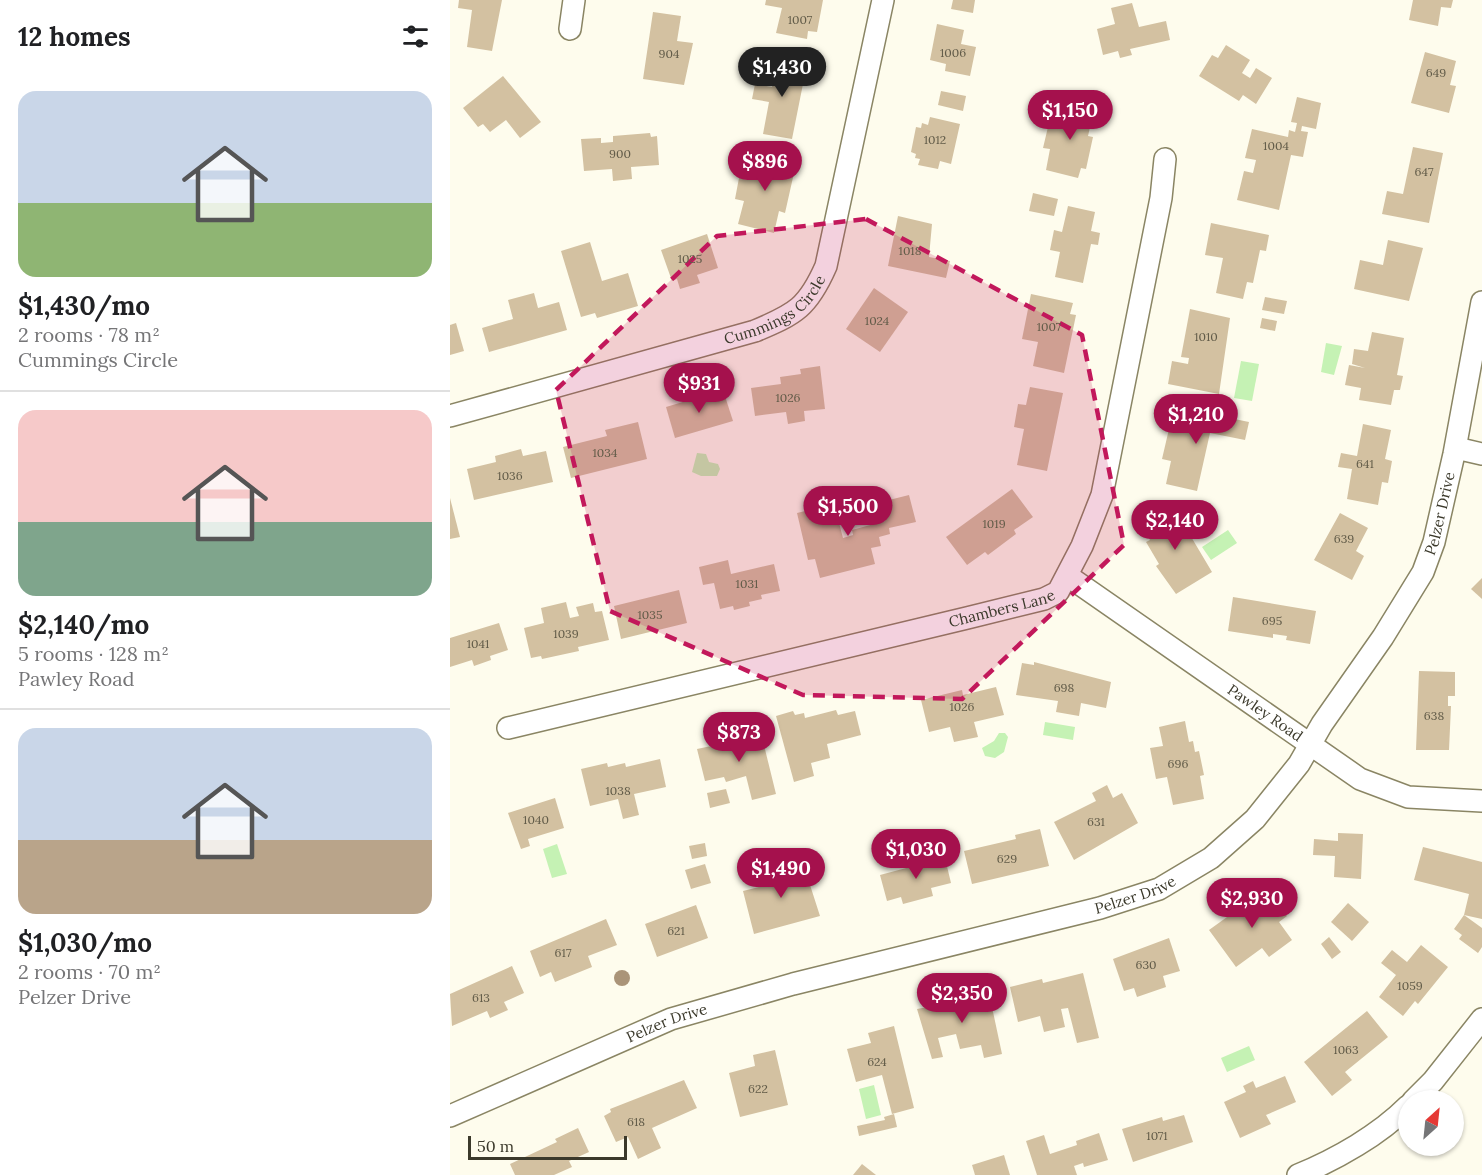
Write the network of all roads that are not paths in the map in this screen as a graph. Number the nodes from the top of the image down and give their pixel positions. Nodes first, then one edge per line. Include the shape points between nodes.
1 (574, 0) edge
2 (883, 0) edge
3 (570, 29) dead end
4 (1165, 159) dead end
5 (1482, 302) edge
6 (450, 416) edge
7 (1456, 448) junction
8 (1482, 454) edge
9 (1068, 576) junction
10 (508, 728) dead end
11 (1310, 744) junction
12 (1482, 801) edge
13 (1482, 1019) edge
14 (1424, 1090) edge
15 (450, 1116) edge
16 (1398, 1116) edge
17 (1298, 1175) edge

1 - 3 street
2 - 6 street, Cummings Circle via 826,266 815,290 793,315 755,331
4 - 9 street, Chambers Lane via 1161,198 1102,495
5 - 7 street, Pelzer Drive
7 - 8 street
7 - 11 street, Pelzer Drive via 1423,572
9 - 10 street, Chambers Lane via 1058,592 1044,598
9 - 11 street, Pawley Road
11 - 12 street, Pawley Road via 1360,779 1408,797
11 - 15 street, Pelzer Drive via 1255,819 1211,858 1159,889 671,1018
13 - 14 street
16 - 17 street via 1365,1139

